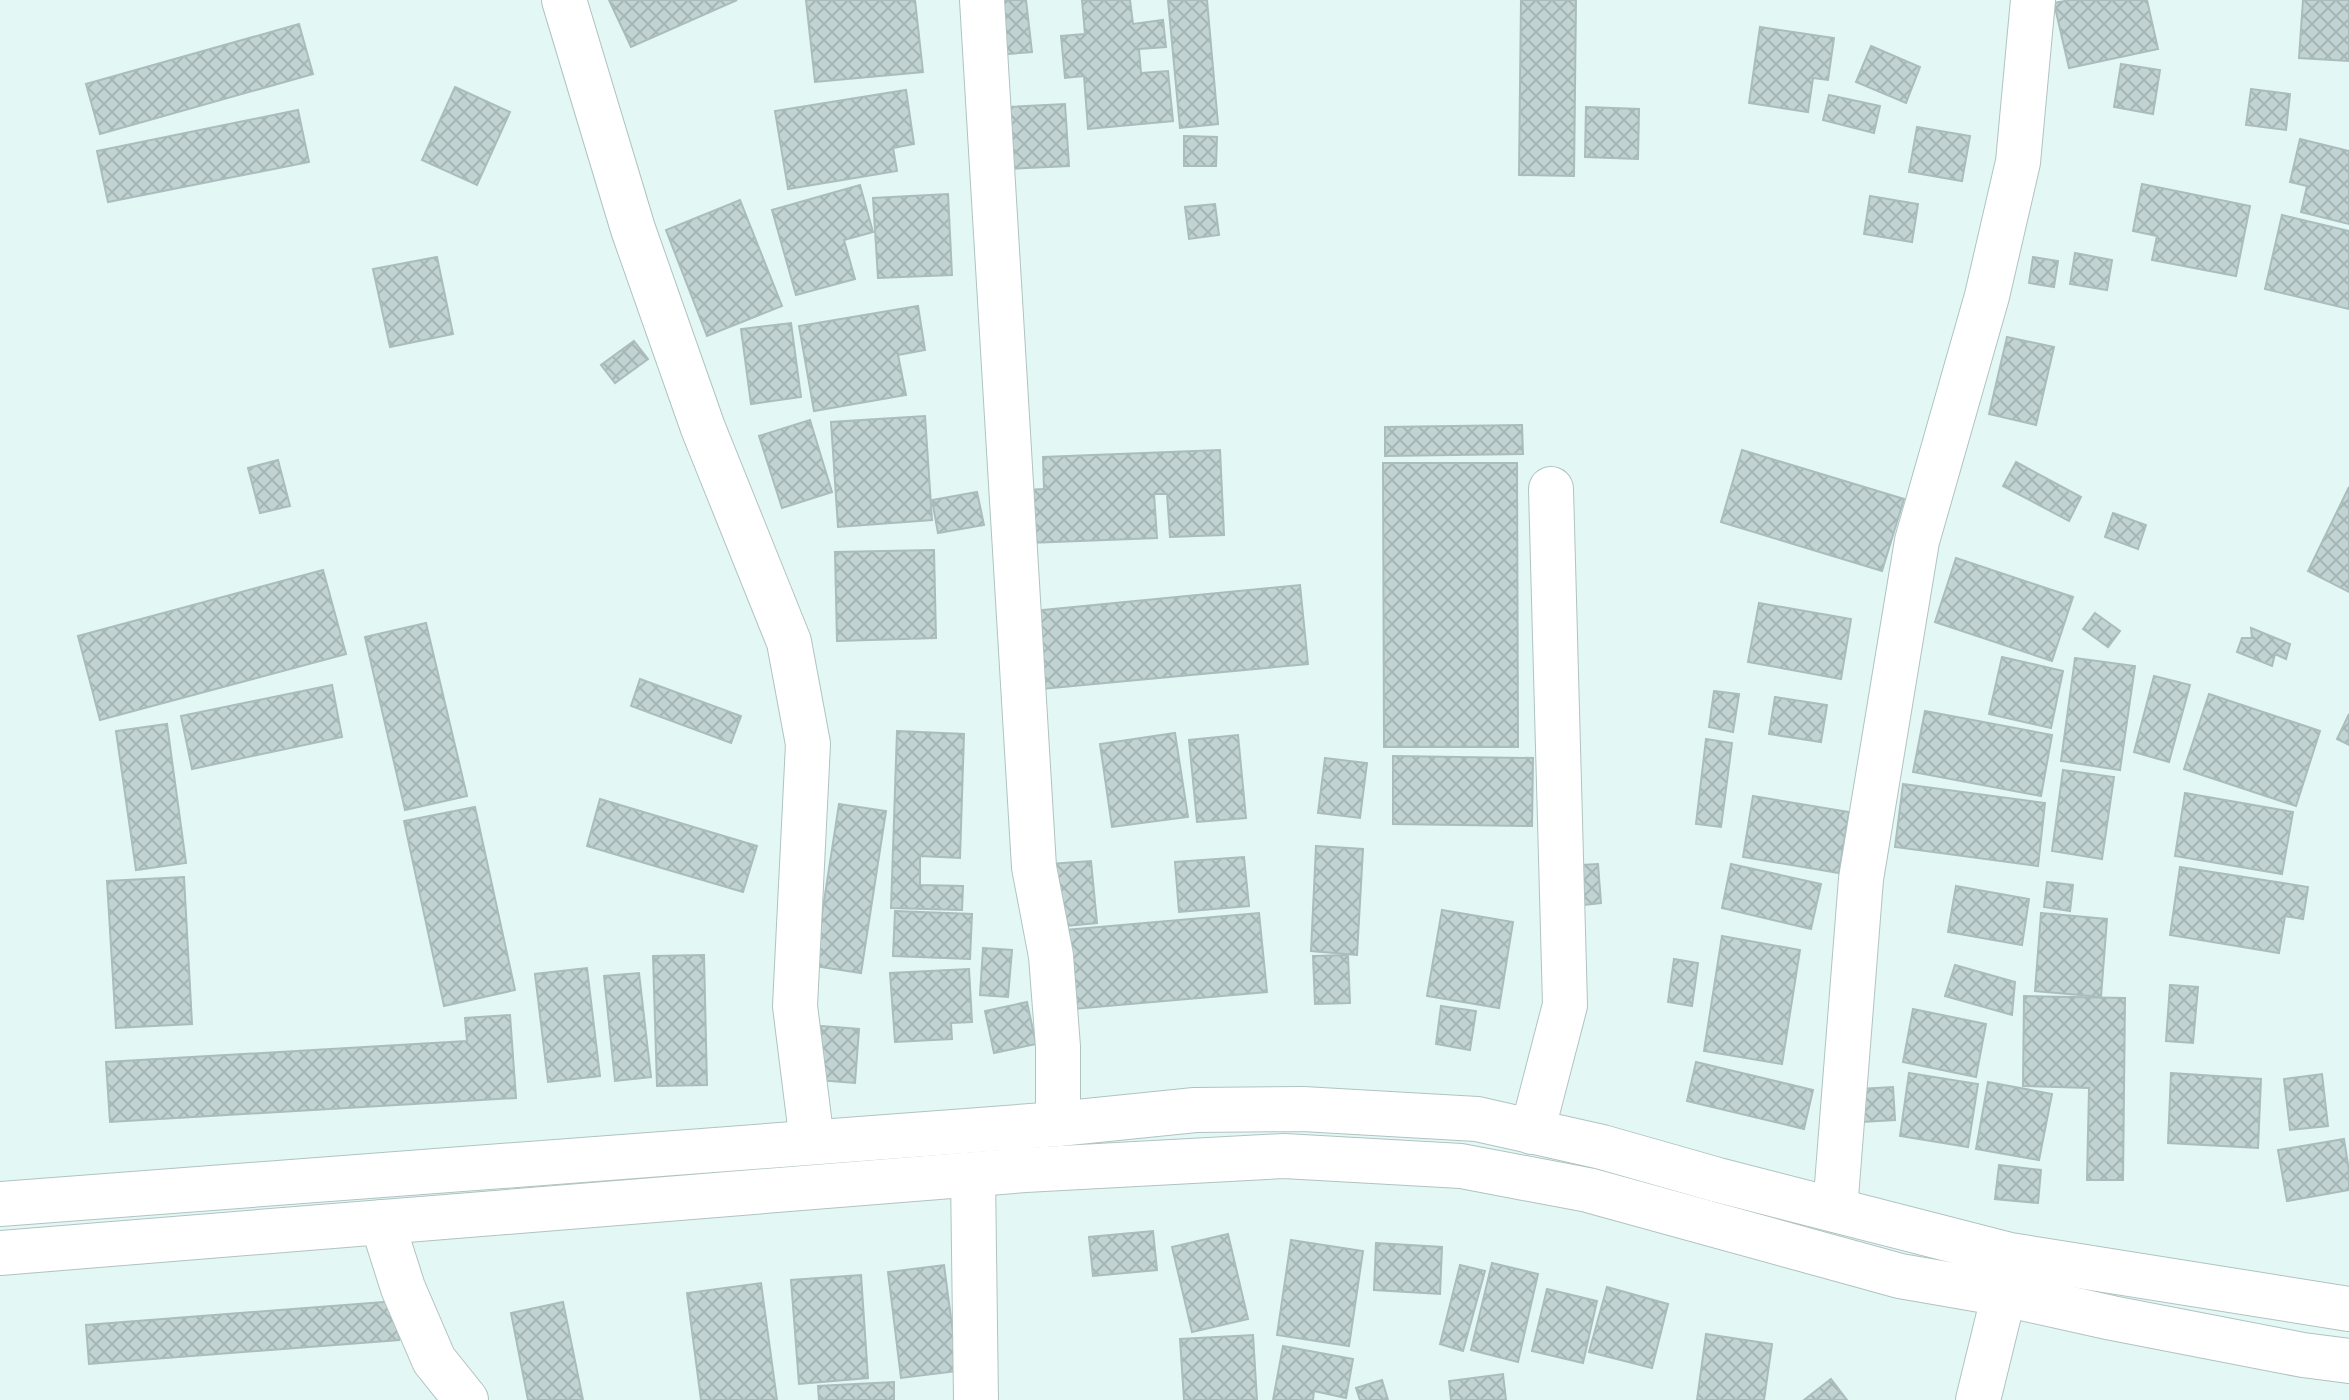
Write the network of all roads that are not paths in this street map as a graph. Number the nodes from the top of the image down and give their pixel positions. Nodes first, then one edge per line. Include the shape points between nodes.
1 (564, 0) edge
2 (982, 0) edge
3 (2033, 0) edge
4 (1551, 489) dead end
5 (1058, 1124) junction
6 (1532, 1132) junction
7 (812, 1142) junction
8 (973, 1175) junction
9 (0, 1204) edge
10 (1835, 1210) junction
11 (382, 1222) junction
12 (0, 1253) edge
13 (2007, 1275) junction
14 (2349, 1309) edge
15 (2349, 1361) edge
16 (466, 1400) edge
17 (976, 1400) edge
18 (1978, 1400) edge

1 - 7 main road via 633,229 703,428 789,642 808,744 795,1006
2 - 5 main road via 1034,867 1051,956
3 - 10 main road via 2018,162 1987,296 1917,541 1861,879
4 - 6 main road via 1565,1005
5 - 6 main road via 1195,1110 1303,1109 1477,1119
5 - 7 main road
6 - 10 main road
7 - 9 main road
8 - 11 main road
8 - 13 main road via 1284,1156 1461,1166 1588,1190 1900,1276
8 - 17 main road
10 - 13 main road
11 - 12 main road
11 - 16 main road via 434,1360
13 - 14 main road
13 - 15 main road via 2112,1318
13 - 18 main road

